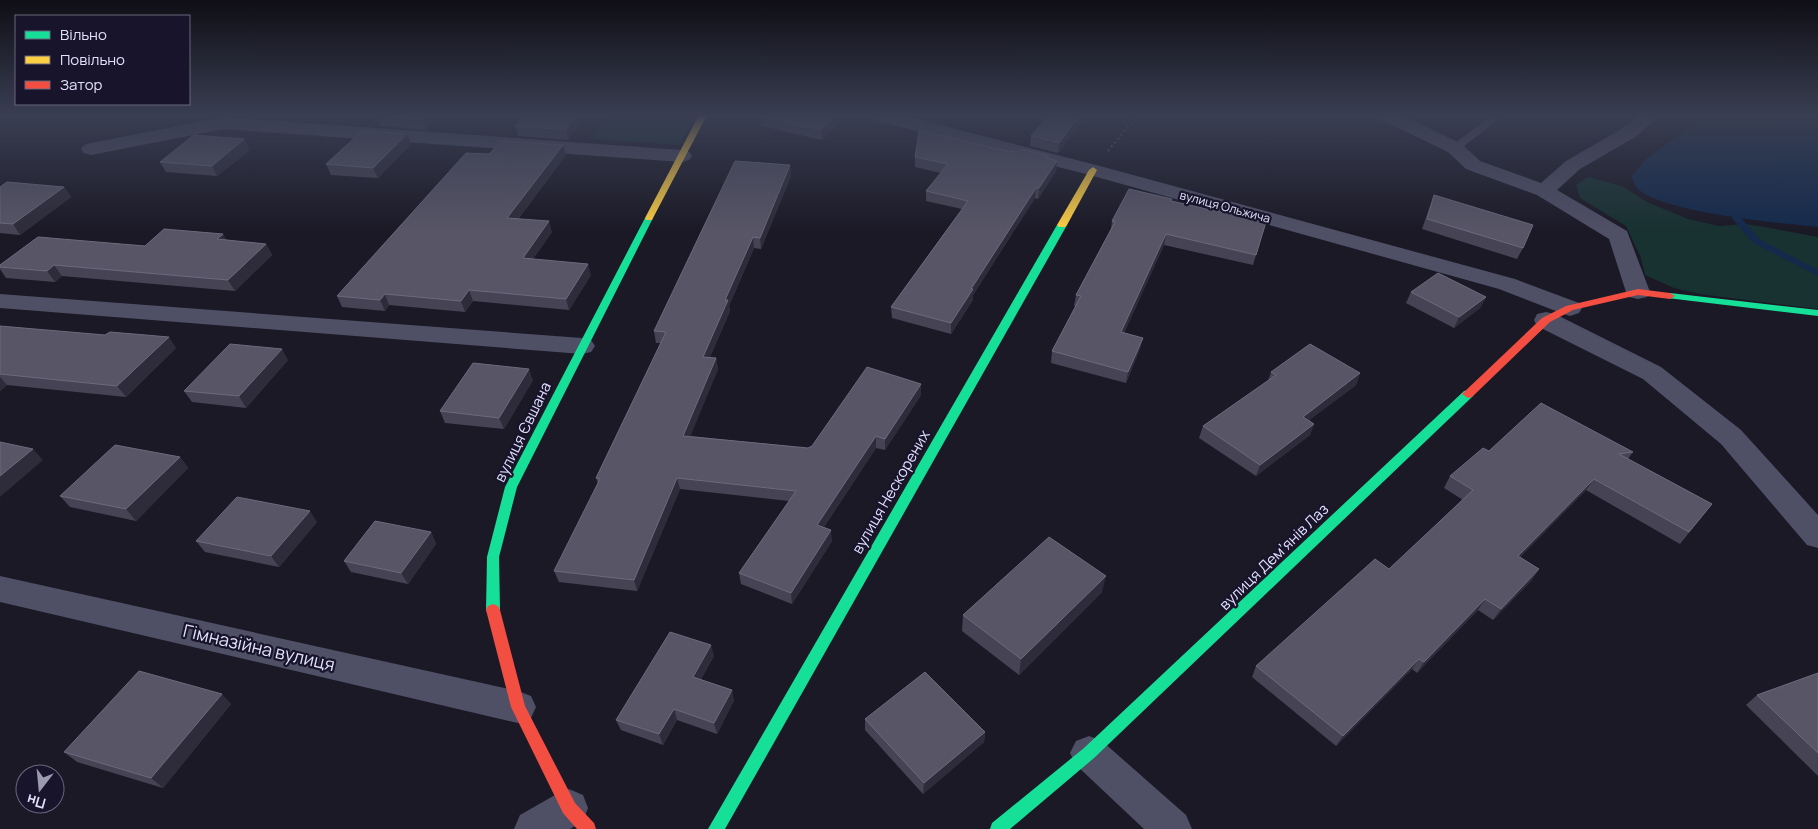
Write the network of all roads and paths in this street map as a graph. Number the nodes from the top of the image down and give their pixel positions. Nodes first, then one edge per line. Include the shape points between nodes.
1 (650, 154) edge
2 (1029, 154) edge
3 (1106, 154) edge
4 (1461, 154) edge
5 (1593, 154) edge
6 (682, 156) joint
7 (1093, 170) junction
8 (1544, 191) junction
9 (1638, 292) junction
10 (0, 301) edge
11 (1570, 308) junction
12 (1818, 313) edge
13 (1546, 320) junction
14 (582, 346) junction
15 (1818, 536) edge
16 (0, 589) edge
17 (518, 706) junction
18 (1089, 753) junction
19 (579, 818) edge
20 (534, 829) edge
21 (716, 829) edge
22 (998, 829) edge
23 (1172, 829) edge

1 - 6 street
2 - 7 street, вулиця Ольжича
3 - 7 path
4 - 8 street via 1473,165
5 - 8 street via 1573,165
6 - 14 street, вулиця Євшана
7 - 11 street, вулиця Ольжича via 1507,284
7 - 21 street, вулиця Нескорених
8 - 9 street via 1619,236
9 - 11 street, вулиця Демʼянів Лаз
9 - 12 street, вулиця Демʼянів Лаз
10 - 14 street
11 - 13 street, вулиця Демʼянів Лаз
13 - 15 street via 1652,373 1730,437
13 - 18 street, вулиця Демʼянів Лаз
14 - 17 street, вулиця Євшана via 511,487 492,557 492,605
16 - 17 street, Гімназійна вулиця
17 - 19 street, вулиця Євшана
18 - 22 street, вулиця Демʼянів Лаз
18 - 23 street
19 - 20 street

